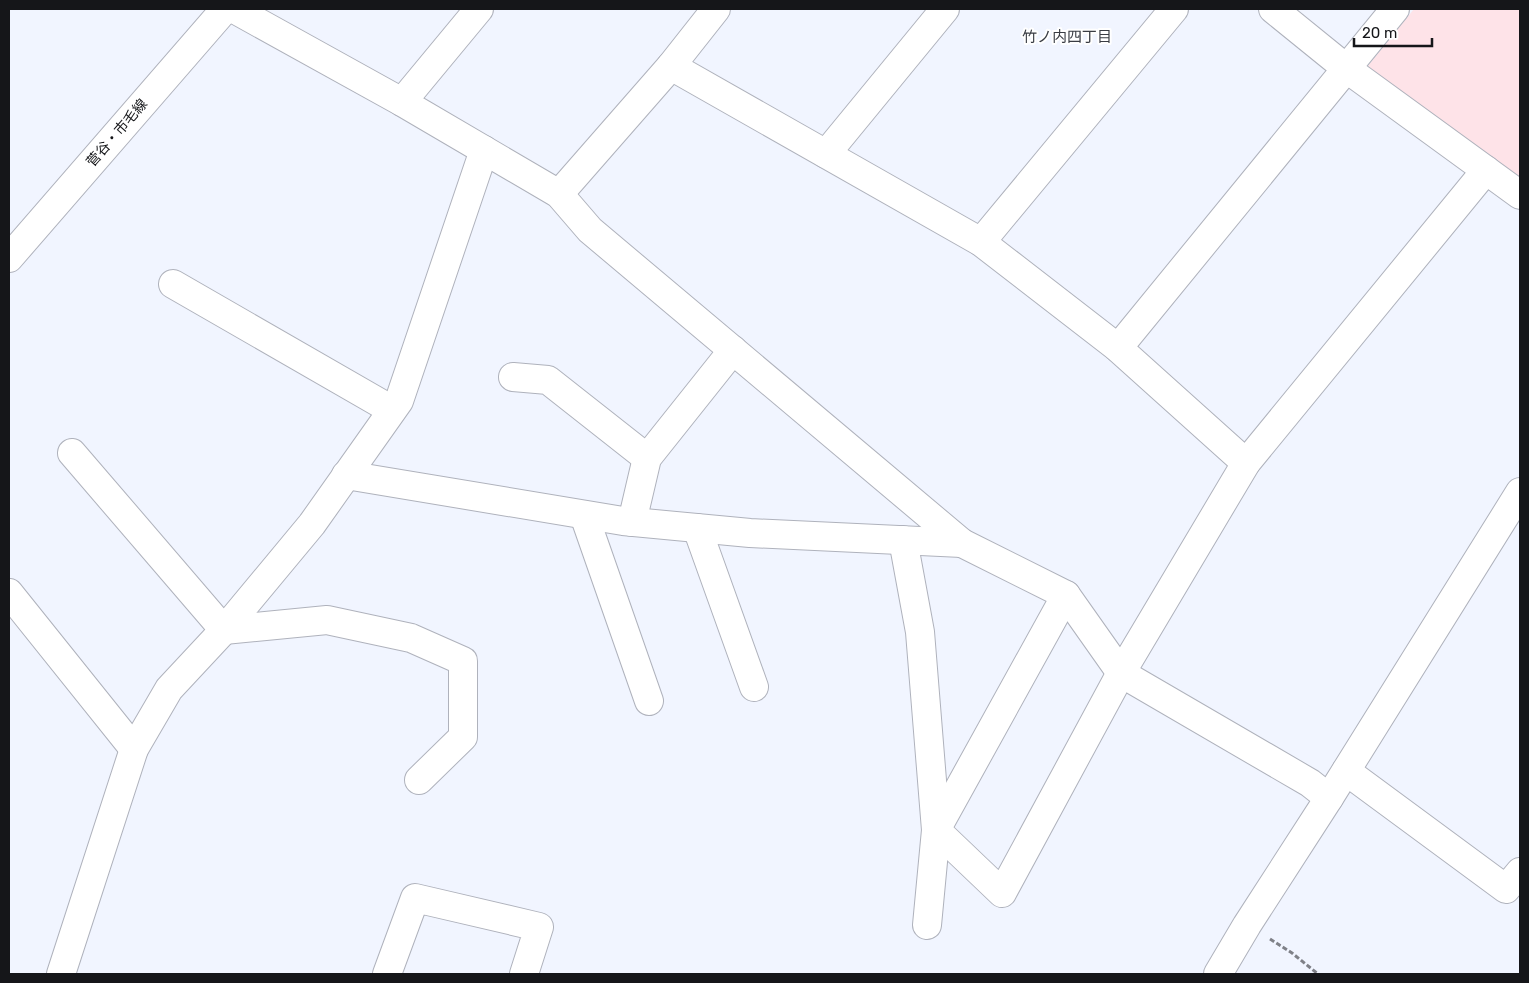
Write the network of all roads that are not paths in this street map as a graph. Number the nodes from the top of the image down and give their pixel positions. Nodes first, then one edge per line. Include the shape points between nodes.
1 (225, 9) edge
2 (234, 9) edge
3 (479, 9) edge
4 (716, 9) edge
5 (945, 9) edge
6 (1174, 9) edge
7 (1274, 9) edge
8 (1394, 9) edge
9 (671, 66) junction
10 (1347, 69) junction
11 (402, 102) junction
12 (484, 150) junction
13 (826, 154) junction
14 (1486, 170) junction
15 (558, 194) junction
16 (1520, 195) edge
17 (981, 242) junction
18 (9, 258) edge
19 (173, 284) dead end
20 (1118, 348) junction
21 (733, 350) junction
22 (513, 377) dead end
23 (392, 410) junction
24 (72, 453) dead end
25 (647, 458) junction
26 (1246, 463) junction
27 (346, 475) junction
28 (1520, 492) edge
29 (584, 515) junction
30 (632, 522) junction
31 (697, 528) junction
32 (904, 540) junction
33 (962, 543) junction
34 (9, 593) edge
35 (1066, 595) junction
36 (224, 630) junction
37 (1121, 673) junction
38 (754, 688) dead end
39 (649, 700) dead end
40 (134, 749) junction
41 (1346, 771) junction
42 (419, 780) dead end
43 (1330, 798) junction
44 (936, 830) junction
45 (1520, 872) edge
46 (927, 925) dead end
47 (61, 974) edge
48 (387, 974) edge
49 (524, 974) edge
50 (1218, 974) edge

1 - 18 street, 菅谷・市毛線
2 - 11 street
3 - 11 street
4 - 9 street
5 - 13 street
6 - 17 street
7 - 10 street
8 - 10 street
9 - 13 street
9 - 15 street
10 - 14 street
10 - 20 street
11 - 12 street
12 - 15 street
12 - 23 street via 399,401
13 - 17 street
14 - 16 street
14 - 26 street
15 - 21 street via 590,230
17 - 20 street
19 - 23 street
20 - 26 street
21 - 25 street
21 - 33 street
22 - 25 street via 548,380
23 - 27 street
24 - 36 street
25 - 30 street
26 - 37 street
27 - 29 street
27 - 36 street via 312,524
28 - 41 street
29 - 30 street
29 - 39 street
30 - 31 street
31 - 32 street
31 - 38 street
32 - 33 street
32 - 44 street via 920,632
33 - 35 street
34 - 40 street
35 - 37 street
35 - 44 street
36 - 40 street via 169,689
36 - 42 street via 327,620 411,638 463,661 463,737
37 - 43 street via 1310,783
37 - 44 street via 1002,893
40 - 47 street
41 - 43 street
41 - 45 street via 1506,889
43 - 50 street
44 - 46 street
48 - 49 street via 415,898 538,927

